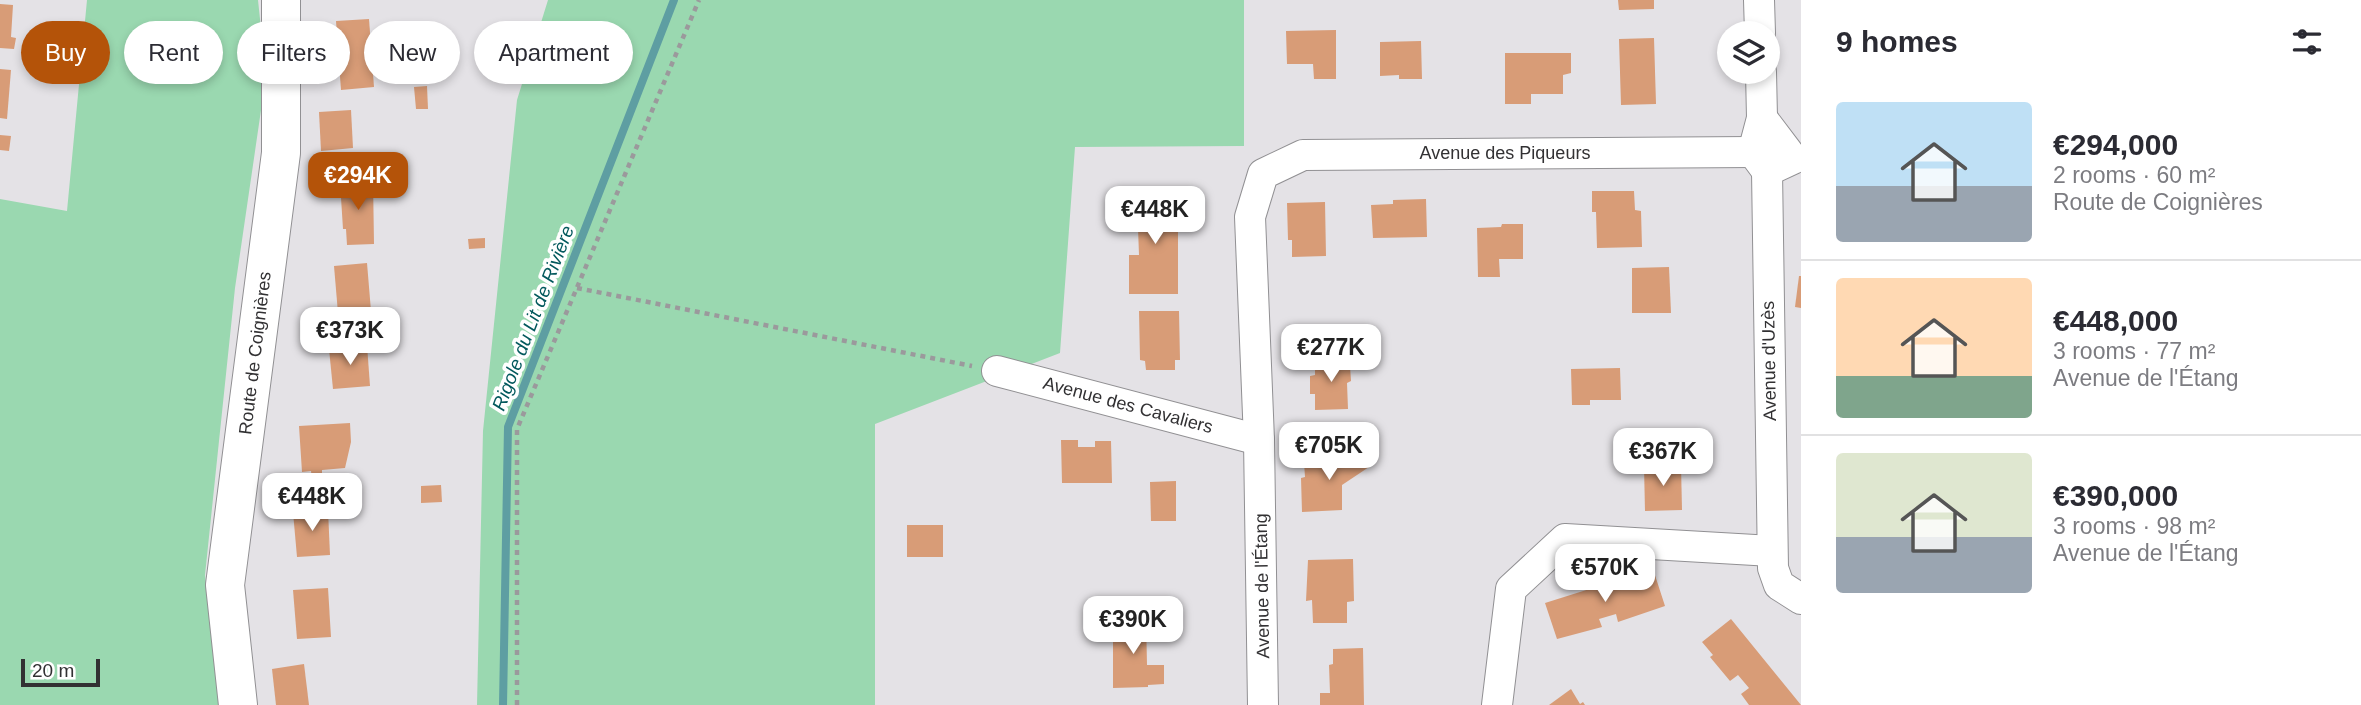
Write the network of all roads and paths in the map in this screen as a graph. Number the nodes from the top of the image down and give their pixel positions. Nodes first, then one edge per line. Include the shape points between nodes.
1 (281, 0) edge
2 (699, 0) edge
3 (1759, 0) edge
4 (1760, 21) edge
5 (1761, 84) edge
6 (1762, 118) junction
7 (1778, 161) edge
8 (1263, 174) joint
9 (577, 288) junction
10 (997, 371) joint
11 (1259, 440) junction
12 (1772, 551) junction
13 (1801, 599) edge
14 (238, 705) edge
15 (517, 705) edge
16 (1264, 705) edge
17 (1497, 705) edge

1 - 14 street, Route de Coignières via 281,153 225,586
2 - 9 path
3 - 4 street
5 - 6 street
6 - 7 street, Avenue d'Uzès
6 - 7 street
7 - 8 street, Avenue des Piqueurs via 1303,155
7 - 12 street, Avenue d'Uzès
8 - 11 street, Avenue de l'Étang via 1250,217
9 - 10 path
9 - 15 path via 517,429
10 - 11 street, Avenue des Cavaliers
11 - 16 street, Avenue de l'Étang
12 - 13 street, Avenue d'Uzès via 1779,585
12 - 17 street via 1565,539 1511,589

